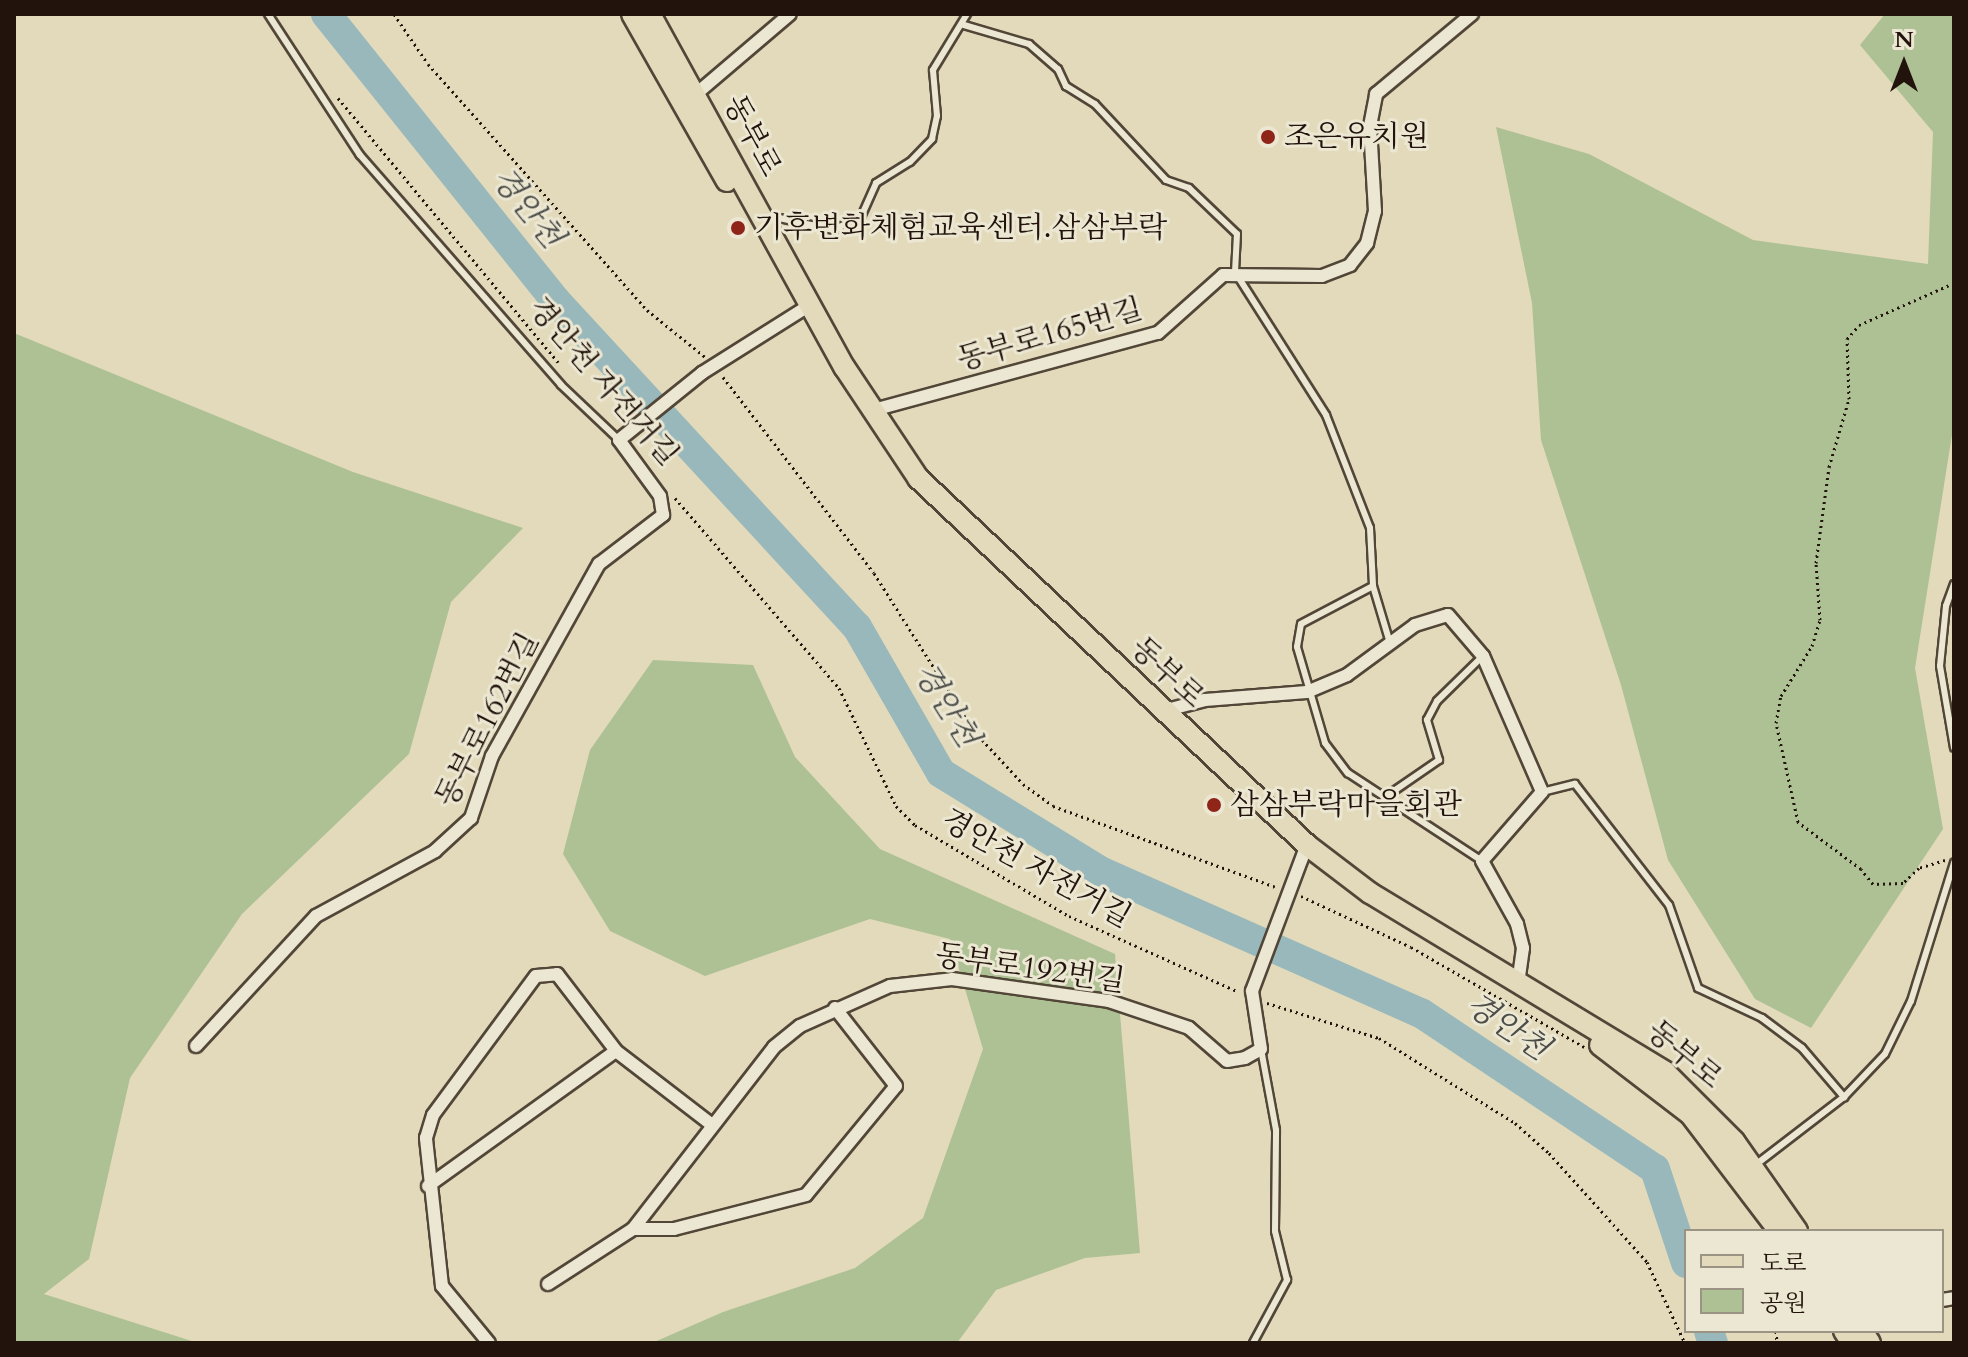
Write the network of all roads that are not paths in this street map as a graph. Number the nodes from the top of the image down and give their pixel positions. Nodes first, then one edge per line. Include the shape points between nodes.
1 (268, 14) edge
2 (632, 14) edge
3 (650, 14) edge
4 (790, 14) edge
5 (967, 14) edge
6 (1472, 14) edge
7 (964, 25) junction
8 (696, 94) junction
9 (759, 212) junction
10 (1235, 272) junction
11 (806, 308) junction
12 (870, 411) junction
13 (619, 440) junction
14 (1954, 584) edge
15 (1373, 586) junction
16 (1390, 643) junction
17 (1483, 656) junction
18 (1307, 692) junction
19 (1163, 711) junction
20 (1954, 748) edge
21 (1542, 792) junction
22 (1388, 795) junction
23 (1305, 851) junction
24 (1482, 861) junction
25 (1954, 862) edge
26 (1518, 984) junction
27 (835, 1008) junction
28 (196, 1046) dead end
29 (1261, 1049) junction
30 (616, 1051) junction
31 (1844, 1097) junction
32 (712, 1125) junction
33 (1754, 1166) junction
34 (428, 1186) junction
35 (633, 1229) junction
36 (1777, 1229) edge
37 (1796, 1229) edge
38 (548, 1284) dead end
39 (489, 1343) edge
40 (1253, 1343) edge

1 - 13 lane via 360,155 561,385
2 - 11 main road
3 - 8 main road, 동부로
4 - 8 street
5 - 7 lane
6 - 10 street via 1376,94 1370,126 1375,211 1359,256 1322,276
7 - 9 lane via 933,70 937,116 932,139 910,162 876,183 861,217 833,230
7 - 10 lane via 1029,44 1166,180 1189,188 1226,219 1237,234
8 - 9 main road, 동부로
9 - 11 main road, 동부로
10 - 12 street, 동부로165번길 via 1210,282 1158,333
10 - 15 lane via 1326,415 1370,528
11 - 12 main road, 동부로
11 - 13 street via 713,365
11 - 23 main road via 861,416 914,487
12 - 19 main road, 동부로 via 918,478
13 - 28 street, 동부로162번길 via 660,496 663,515 599,564 492,756 471,818 435,851 316,916
14 - 20 lane via 1946,606 1940,666
15 - 16 lane
15 - 18 lane via 1301,624 1297,647
16 - 17 street via 1441,613 1454,620
16 - 18 street via 1347,675
17 - 21 street
17 - 22 lane via 1437,701 1427,720 1439,760
18 - 19 street via 1205,700
18 - 22 lane via 1325,743 1348,773
19 - 23 main road, 동부로
21 - 24 street
21 - 31 lane via 1575,784 1669,905 1698,988 1762,1018 1802,1048
22 - 24 lane
23 - 26 main road, 동부로
23 - 29 street via 1253,995
23 - 36 main road via 1362,904 1616,1054 1690,1114
24 - 26 street via 1517,924 1523,948
25 - 31 lane via 1900,1028 1885,1054
26 - 33 main road, 동부로 via 1665,1072
27 - 29 street, 동부로192번길 via 890,986 952,979 1109,1001 1189,1028 1227,1061
27 - 32 street, 동부로192번길 via 774,1047
27 - 35 street via 895,1077 896,1086 806,1195 674,1229
29 - 40 lane via 1276,1130 1275,1231 1287,1280
30 - 32 street
30 - 34 street
30 - 34 street via 557,974 536,976 433,1115 425,1150
31 - 33 lane
32 - 35 street, 동부로192번길
33 - 37 main road, 동부로
34 - 39 street via 442,1286
35 - 38 street, 동부로192번길

